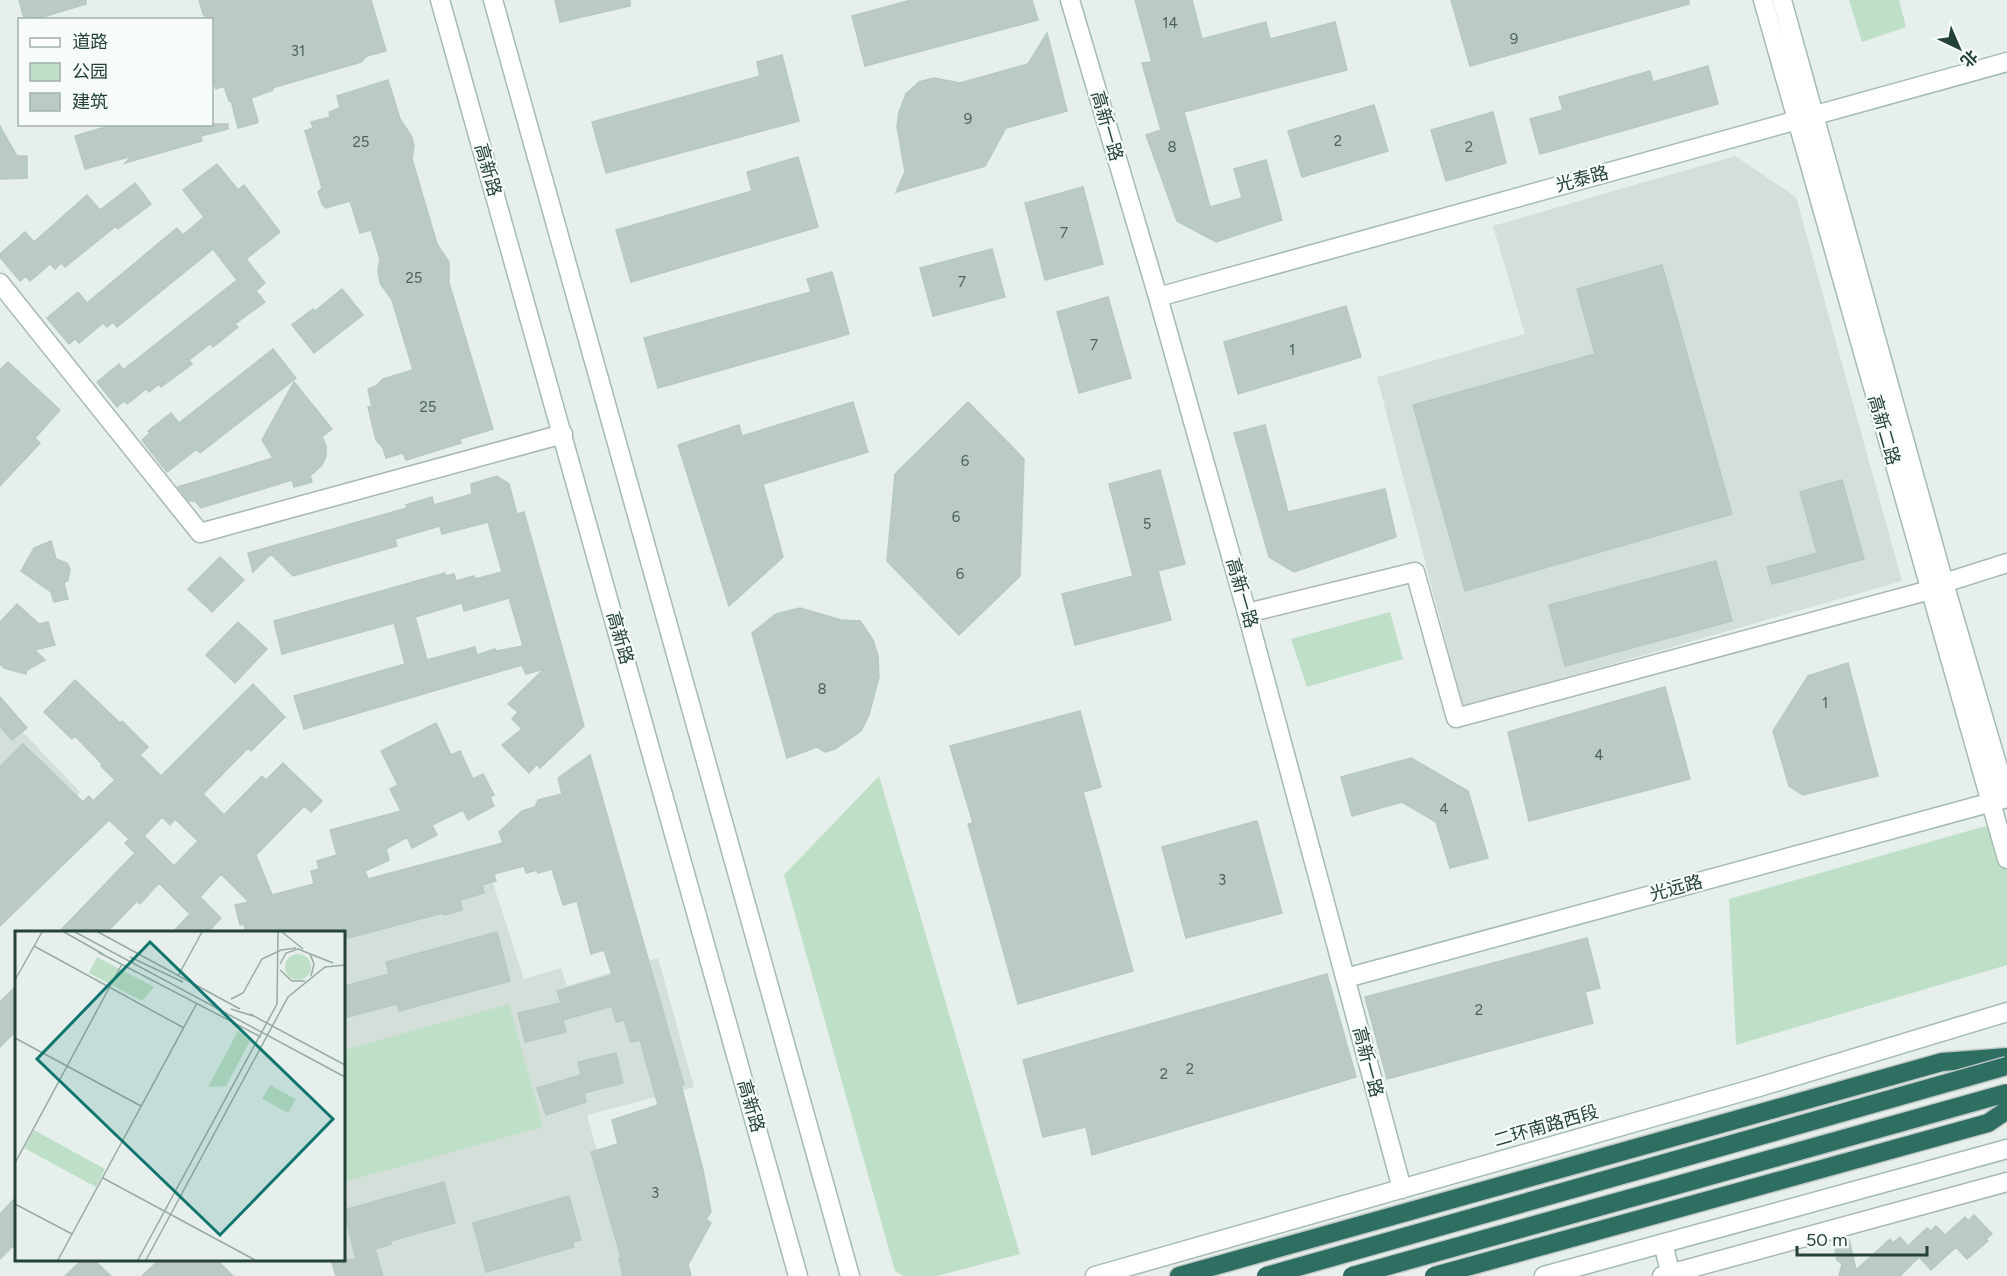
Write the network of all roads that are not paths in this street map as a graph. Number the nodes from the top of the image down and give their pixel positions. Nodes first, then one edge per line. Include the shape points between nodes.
1 (440, 0) edge
2 (494, 0) edge
3 (1070, 0) edge
4 (1763, 0) edge
5 (1782, 0) edge
6 (2007, 62) edge
7 (1814, 114) junction
8 (1796, 120) junction
9 (0, 283) edge
10 (1158, 297) junction
11 (563, 434) junction
12 (2007, 563) edge
13 (1937, 587) junction
14 (1248, 613) junction
15 (1999, 801) edge
16 (2007, 859) edge
17 (1346, 978) junction
18 (2007, 1012) edge
19 (2007, 1057) edge
20 (2007, 1066) edge
21 (2007, 1093) edge
22 (2007, 1110) edge
23 (2007, 1149) edge
24 (2007, 1182) edge
25 (1402, 1189) junction
26 (1663, 1243) junction
27 (1668, 1275) edge
28 (798, 1276) edge
29 (850, 1276) edge
30 (1095, 1276) edge
31 (1179, 1276) edge
32 (1266, 1276) edge
33 (1352, 1276) edge
34 (1434, 1276) edge
35 (1544, 1276) edge

1 - 11 street, 高新路
2 - 29 street
3 - 10 street, 高新一路
4 - 8 street, 高新二路
5 - 7 street, 高新二路
6 - 7 street, 光泰路
7 - 8 street, 光泰路
7 - 13 street, 高新二路
8 - 10 street, 光泰路
8 - 13 street, 高新二路
9 - 11 street via 200,532
10 - 14 street, 高新一路
11 - 28 street, 高新路
12 - 13 street
13 - 14 street via 1456,718 1415,572
13 - 15 street, 高新二路
14 - 17 street, 高新一路
15 - 16 street, 高新二路
15 - 17 street, 光远路
17 - 25 street, 高新一路
18 - 25 street, 二环南路西段
19 - 31 highway via 1942,1062
20 - 32 highway, bridge
21 - 33 highway, bridge
22 - 34 highway, bridge via 1988,1123
23 - 26 street
24 - 27 street
25 - 30 street, 二环南路西段
26 - 27 street
26 - 35 street

